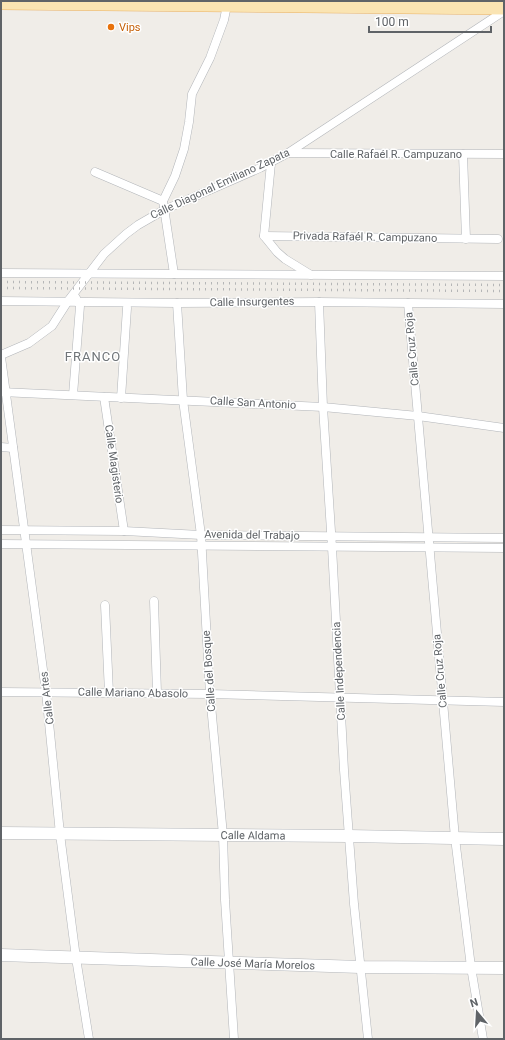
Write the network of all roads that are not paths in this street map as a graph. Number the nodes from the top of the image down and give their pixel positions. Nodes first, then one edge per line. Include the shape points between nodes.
1 (497, 1) edge
2 (8, 2) edge
3 (233, 3) edge
4 (504, 7) edge
5 (504, 11) edge
6 (288, 154) junction
7 (463, 154) junction
8 (504, 154) edge
9 (272, 163) junction
10 (95, 172) dead end
11 (163, 201) junction
12 (164, 210) junction
13 (264, 236) junction
14 (466, 239) junction
15 (498, 239) dead end
16 (285, 259) junction
17 (1, 273) edge
18 (88, 274) junction
19 (174, 274) junction
20 (283, 275) junction
21 (311, 275) junction
22 (504, 276) edge
23 (1, 300) edge
24 (77, 300) junction
25 (68, 301) junction
26 (319, 302) junction
27 (177, 303) junction
28 (408, 303) junction
29 (504, 304) edge
30 (127, 308) dead end
31 (1, 356) edge
32 (3, 392) edge
33 (73, 396) junction
34 (104, 397) junction
35 (121, 398) junction
36 (183, 400) junction
37 (323, 406) junction
38 (418, 416) junction
39 (504, 428) edge
40 (1, 447) edge
41 (13, 448) junction
42 (1, 530) edge
43 (24, 530) junction
44 (124, 531) junction
45 (201, 535) junction
46 (332, 536) junction
47 (428, 537) junction
48 (504, 538) edge
49 (1, 544) edge
50 (26, 544) junction
51 (201, 546) junction
52 (332, 547) junction
53 (429, 547) junction
54 (504, 548) edge
55 (154, 600) dead end
56 (106, 606) dead end
57 (1, 692) edge
58 (46, 692) junction
59 (109, 693) junction
60 (157, 694) junction
61 (210, 694) junction
62 (340, 698) junction
63 (443, 701) junction
64 (504, 702) edge
65 (1, 833) edge
66 (60, 834) junction
67 (223, 835) junction
68 (349, 836) junction
69 (455, 838) junction
70 (504, 839) edge
71 (1, 955) edge
72 (76, 958) junction
73 (228, 963) junction
74 (360, 967) junction
75 (471, 967) junction
76 (504, 968) edge
77 (89, 1039) edge
78 (234, 1039) edge
79 (368, 1039) edge
80 (483, 1039) edge

1 - 4 main road
2 - 3 main road
3 - 4 main road
3 - 11 street via 192,94 190,122 184,149
5 - 6 street, Calle Diagonal Emiliano Zapata
6 - 7 street, Calle Rafaél R. Campuzano
6 - 9 street, Calle Diagonal Emiliano Zapata
7 - 8 street, Calle Rafaél R. Campuzano
7 - 14 street
9 - 12 street, Calle Diagonal Emiliano Zapata
9 - 13 street
10 - 11 street
11 - 12 street
12 - 18 street, Calle Diagonal Emiliano Zapata via 126,234 104,254
12 - 19 street
13 - 14 street, Privada Rafaél R. Campuzano
13 - 16 street
14 - 15 street, Privada Rafaél R. Campuzano
16 - 20 street
16 - 21 street
17 - 18 street
18 - 19 street
18 - 24 street, Calle Diagonal Emiliano Zapata
19 - 20 street
20 - 21 street
21 - 22 street
23 - 25 street
24 - 25 street, Calle Diagonal Emiliano Zapata
24 - 27 street, Calle Insurgentes
24 - 33 street
25 - 31 street, Calle Diagonal Emiliano Zapata via 52,326 29,343
26 - 27 street, Calle Insurgentes
26 - 28 street, Calle Insurgentes
26 - 37 street, Calle Independencia
27 - 36 street, Calle del Bosque
28 - 29 street, Calle Insurgentes
28 - 38 street, Calle Cruz Roja
30 - 35 street
31 - 32 street, Calle Artes
32 - 33 street, Calle San Antonio
32 - 41 street, Calle Artes
33 - 34 street, Calle San Antonio
34 - 35 street, Calle San Antonio
34 - 44 street, Calle Magisterio
35 - 36 street, Calle San Antonio
36 - 37 street, Calle San Antonio
36 - 45 street, Calle del Bosque
37 - 38 street, Calle San Antonio
37 - 46 street, Calle Independencia
38 - 39 street, Calle San Antonio
38 - 47 street, Calle Cruz Roja
40 - 41 street
41 - 43 street, Calle Artes
42 - 43 street, Avenida del Trabajo
43 - 44 street, Avenida del Trabajo
43 - 50 street, Calle Artes
44 - 45 street, Avenida del Trabajo
45 - 46 street, Avenida del Trabajo
45 - 51 street, Calle del Bosque
46 - 47 street, Avenida del Trabajo
46 - 52 street, Calle Independencia
47 - 48 street, Avenida del Trabajo
47 - 53 street, Calle Cruz Roja
49 - 50 street, Avenida del Trabajo
50 - 51 street, Avenida del Trabajo
50 - 58 street, Calle Artes
51 - 52 street, Avenida del Trabajo
51 - 61 street, Calle del Bosque
52 - 53 street, Avenida del Trabajo
52 - 62 street, Calle Independencia
53 - 54 street, Avenida del Trabajo
53 - 63 street, Calle Cruz Roja
55 - 60 street
56 - 59 street
57 - 58 street, Calle Mariano Abasolo
58 - 59 street, Calle Mariano Abasolo
58 - 66 street, Calle Artes
59 - 60 street, Calle Mariano Abasolo
60 - 61 street, Calle Mariano Abasolo
61 - 62 street, Calle Mariano Abasolo
61 - 67 street, Calle del Bosque
62 - 63 street, Calle Mariano Abasolo
62 - 68 street, Calle Independencia
63 - 64 street, Calle Mariano Abasolo
63 - 69 street, Calle Cruz Roja
65 - 66 street, Calle Aldama
66 - 67 street, Calle Aldama
66 - 72 street, Calle Artes
67 - 68 street, Calle Aldama
67 - 73 street, Calle del Bosque
68 - 69 street, Calle Aldama
68 - 74 street, Calle Independencia
69 - 70 street, Calle Aldama
69 - 75 street, Calle Cruz Roja
71 - 72 street, Calle José María Morelos
72 - 73 street, Calle José María Morelos
72 - 77 street, Calle Artes
73 - 74 street, Calle José María Morelos
73 - 78 street, Calle del Bosque
74 - 75 street, Calle José María Morelos
74 - 79 street, Calle Independencia
75 - 76 street, Calle José María Morelos
75 - 80 street, Calle Cruz Roja

